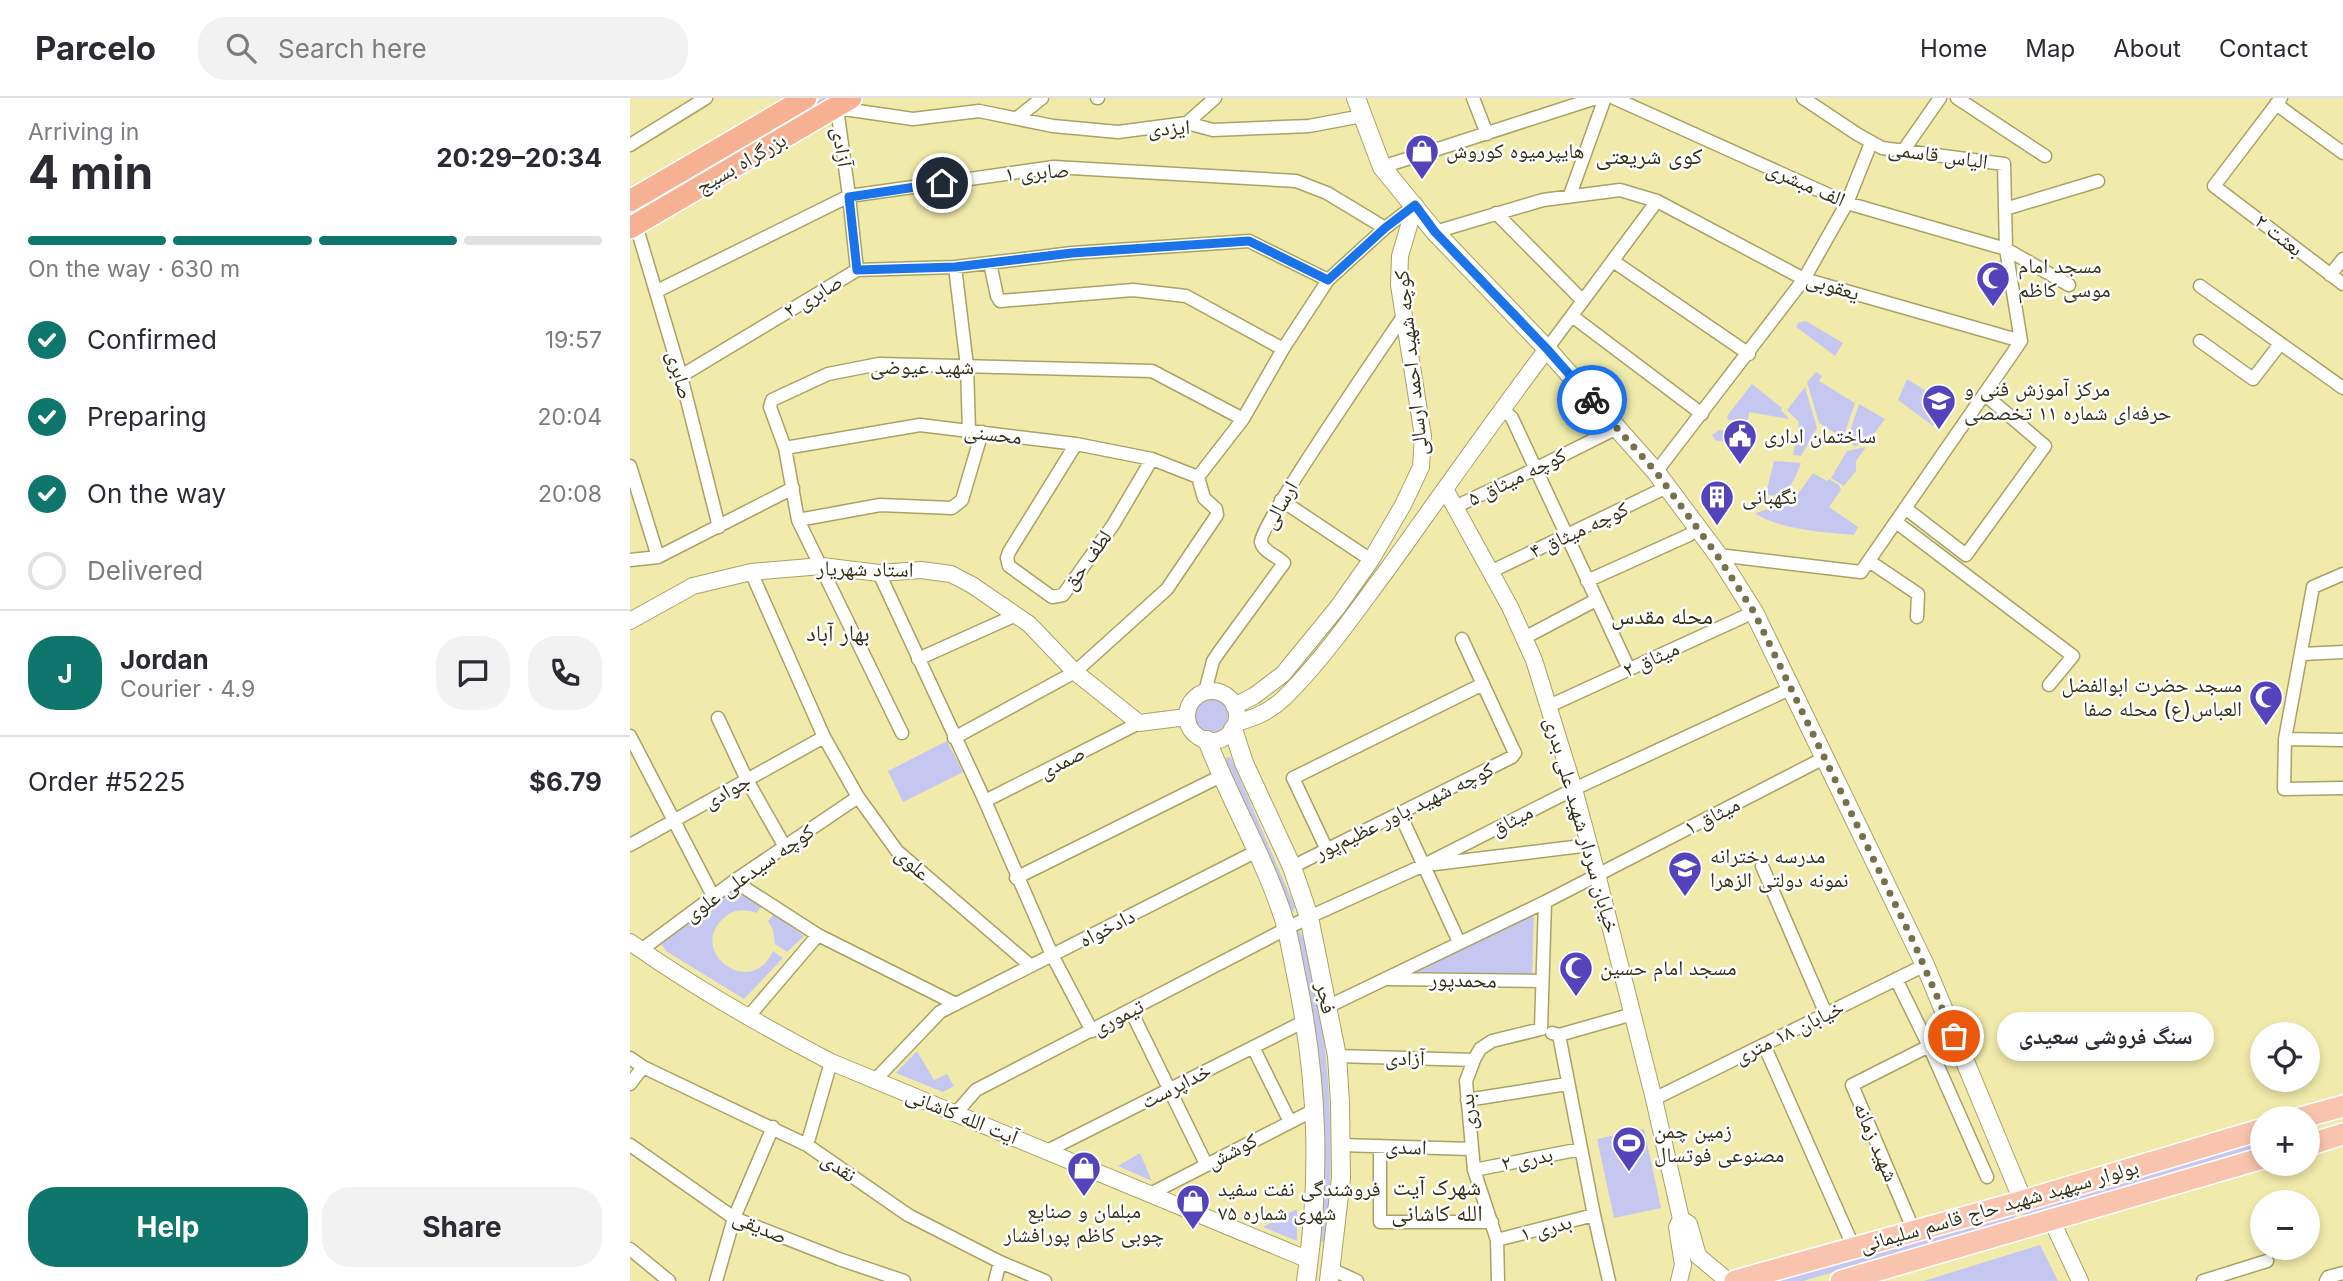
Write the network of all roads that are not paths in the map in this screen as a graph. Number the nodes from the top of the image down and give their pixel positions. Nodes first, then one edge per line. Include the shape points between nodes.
1 (706, 98) edge
2 (806, 98) edge
3 (1042, 98) edge
4 (1215, 98) edge
5 (1356, 98) edge
6 (1472, 98) edge
7 (1596, 98) edge
8 (1605, 98) edge
9 (1614, 98) edge
10 (1803, 98) edge
11 (1940, 98) edge
12 (1957, 98) edge
13 (2278, 101) edge
14 (844, 103) edge
15 (1362, 116) junction
16 (1017, 118) junction
17 (1187, 123) junction
18 (1487, 134) junction
19 (1871, 143) junction
20 (630, 145) edge
21 (1903, 151) junction
22 (2343, 153) edge
23 (2045, 156) dead end
24 (1382, 167) junction
25 (2098, 181) dead end
26 (1570, 195) junction
27 (849, 197) junction
28 (630, 201) edge
29 (1657, 201) junction
30 (1847, 203) junction
31 (1415, 205) junction
32 (2005, 209) junction
33 (1496, 213) junction
34 (633, 227) edge
35 (1385, 228) junction
36 (1435, 232) junction
37 (2006, 249) junction
38 (2343, 259) edge
39 (1613, 261) junction
40 (990, 263) junction
41 (955, 267) junction
42 (857, 270) junction
43 (2330, 275) junction
44 (1804, 279) junction
45 (1328, 280) junction
46 (2343, 284) edge
47 (2069, 285) dead end
48 (2200, 286) dead end
49 (657, 291) junction
50 (1583, 301) junction
51 (1404, 314) junction
52 (1572, 316) junction
53 (2021, 341) junction
54 (2200, 341) dead end
55 (2280, 344) junction
56 (1283, 349) junction
57 (1547, 349) junction
58 (1749, 354) junction
59 (967, 366) junction
60 (681, 376) junction
61 (2343, 388) edge
62 (1984, 394) junction
63 (1502, 408) junction
64 (1702, 414) junction
65 (1243, 419) junction
66 (1617, 428) junction
67 (976, 431) junction
68 (1076, 444) junction
69 (785, 448) junction
70 (1153, 458) junction
71 (630, 466) edge
72 (1535, 469) junction
73 (1656, 472) junction
74 (1198, 477) junction
75 (793, 488) junction
76 (1667, 488) junction
77 (1445, 489) junction
78 (1281, 500) junction
79 (1455, 507) junction
80 (1905, 508) junction
81 (798, 520) junction
82 (1896, 522) junction
83 (719, 527) junction
84 (1697, 528) junction
85 (1566, 536) junction
86 (1717, 555) junction
87 (657, 557) junction
88 (630, 560) edge
89 (1371, 560) junction
90 (1869, 561) junction
91 (822, 566) junction
92 (751, 572) junction
93 (1490, 572) junction
94 (879, 573) junction
95 (2343, 574) edge
96 (1587, 581) junction
97 (1596, 600) junction
98 (1754, 612) junction
99 (1016, 615) junction
100 (1917, 617) dead end
101 (630, 621) edge
102 (1524, 638) junction
103 (1462, 639) dead end
104 (1303, 649) junction
105 (2343, 652) edge
106 (2301, 654) junction
107 (918, 659) junction
108 (1315, 663) junction
109 (1629, 669) junction
110 (1075, 672) junction
111 (1483, 684) junction
112 (2049, 685) dead end
113 (1791, 688) junction
114 (1205, 692) junction
115 (1549, 706) junction
116 (1187, 717) junction
117 (718, 718) dead end
118 (1234, 719) junction
119 (1139, 723) junction
120 (902, 733) dead end
121 (630, 736) edge
122 (824, 737) junction
123 (954, 738) junction
124 (2285, 739) junction
125 (1207, 740) junction
126 (2343, 740) edge
127 (1826, 757) junction
128 (1221, 776) junction
129 (747, 780) junction
130 (2343, 788) edge
131 (1574, 789) junction
132 (858, 797) junction
133 (985, 801) junction
134 (1400, 814) junction
135 (673, 821) junction
136 (630, 845) edge
137 (1590, 845) junction
138 (785, 846) junction
139 (1327, 850) junction
140 (1257, 851) junction
141 (1424, 865) junction
142 (1762, 866) dead end
143 (1292, 867) junction
144 (1597, 874) junction
145 (1016, 878) junction
146 (734, 881) junction
147 (713, 896) junction
148 (1545, 902) junction
149 (1309, 917) junction
150 (1287, 929) junction
151 (818, 935) junction
152 (1459, 942) junction
153 (636, 946) edge
154 (1052, 956) junction
155 (1925, 965) junction
156 (1031, 966) junction
157 (1385, 978) junction
158 (1896, 979) junction
159 (1541, 981) junction
160 (956, 1004) junction
161 (1327, 1007) junction
162 (1131, 1011) junction
163 (1633, 1014) junction
164 (1826, 1014) junction
165 (749, 1016) junction
166 (1305, 1021) junction
167 (1541, 1029) junction
168 (1092, 1031) junction
169 (1559, 1035) junction
170 (1763, 1045) junction
171 (1929, 1046) junction
172 (1253, 1047) junction
173 (1337, 1056) junction
174 (630, 1058) edge
175 (1474, 1060) junction
176 (831, 1062) junction
177 (643, 1067) junction
178 (876, 1080) junction
179 (630, 1084) edge
180 (1567, 1084) junction
181 (1169, 1090) junction
182 (1654, 1099) junction
183 (1467, 1100) junction
184 (2343, 1106) edge
185 (1316, 1109) junction
186 (2320, 1112) edge
187 (956, 1113) junction
188 (1290, 1122) junction
189 (773, 1127) junction
190 (2250, 1133) edge
191 (2343, 1134) edge
192 (2320, 1141) edge
193 (807, 1144) junction
194 (630, 1145) edge
195 (1341, 1145) junction
196 (1381, 1146) junction
197 (1471, 1149) junction
198 (1581, 1149) junction
199 (1047, 1151) junction
200 (2250, 1162) edge
201 (1206, 1164) junction
202 (1474, 1170) junction
203 (1987, 1177) dead end
204 (1150, 1194) junction
205 (2023, 1200) junction
206 (1594, 1215) junction
207 (734, 1218) junction
208 (1681, 1219) junction
209 (2052, 1221) junction
210 (1492, 1222) junction
211 (1914, 1231) junction
212 (1497, 1240) junction
213 (1854, 1248) junction
214 (630, 1249) edge
215 (1309, 1259) junction
216 (2267, 1261) dead end
217 (1000, 1262) junction
218 (2343, 1273) edge
219 (1330, 1275) edge
220 (669, 1281) edge
221 (716, 1281) edge
222 (904, 1281) edge
223 (995, 1281) edge
224 (1045, 1281) edge
225 (1306, 1281) edge
226 (1357, 1281) edge
227 (1498, 1281) edge
228 (1609, 1281) edge
229 (1679, 1281) edge
230 (1728, 1281) edge
231 (1735, 1281) edge
232 (1840, 1281) edge
233 (2080, 1281) edge
234 (2203, 1281) edge
235 (2326, 1281) edge

1 - 20 street
2 - 28 highway, بزرگراه بسیج
3 - 16 street
4 - 17 street
5 - 15 main road
6 - 18 street
7 - 18 street
8 - 26 street
9 - 30 street, الف مبشری
10 - 19 street, الیاس قاسمی
11 - 21 street
12 - 23 street
13 - 22 street
13 - 43 street, بعثت ۲ via 2214,186
14 - 16 street via 913,119 979,111
14 - 27 street, آزادی
14 - 34 highway, بزرگراه بسیج
15 - 17 street, ایزدی via 1309,126 1213,130
15 - 24 main road
16 - 17 street, ایزدی via 1118,132
18 - 24 street
19 - 21 street, الیاس قاسمی
19 - 30 street
21 - 32 street, الیاس قاسمی via 2004,164
24 - 31 main road
25 - 32 street
26 - 29 street, یعقوبی via 1620,190
26 - 33 street, یعقوبی
27 - 35 street, صابری ۱ via 1054,167 1296,181 1327,193
27 - 42 street, آزادی
27 - 49 street, صابری ۱
29 - 39 street
29 - 44 street, یعقوبی
30 - 37 street, الف مبشری
30 - 44 street
31 - 35 street
31 - 36 main road
31 - 51 street, کوچه شهید احمد ارسالی via 1400,256
32 - 37 street
33 - 36 street, یعقوبی
33 - 50 street
34 - 49 street, صابری
35 - 45 street
36 - 57 main road
37 - 47 street, الف مبشری
37 - 53 street
38 - 43 street
39 - 50 street
39 - 58 street
40 - 41 street, صابری ۲
40 - 45 street, صابری ۲ via 1249,241
40 - 56 street via 1000,300 1133,290 1186,296
41 - 42 street, صابری ۲
41 - 59 street
42 - 60 street, صابری ۲
43 - 46 street, بعثت ۲
44 - 53 street, یعقوبی
44 - 58 street
45 - 56 street
48 - 55 street
49 - 60 street, صابری
50 - 52 street
51 - 78 street, ارسالی
51 - 89 street, کوچه شهید احمد ارسالی via 1423,436 1422,467
52 - 57 street
52 - 64 street
53 - 62 street
54 - 55 street via 2253,379
55 - 61 street
56 - 65 street
57 - 63 street, کوچه شهید احمد ارسالی
57 - 66 main road
58 - 64 street
59 - 65 street, شهید عیوضی via 1152,371
59 - 67 street
59 - 69 street, شهید عیوضی via 879,364 828,374 775,397 770,407
60 - 83 street, صابری
62 - 80 street
62 - 80 street via 2045,446 1966,555
63 - 72 street via 1512,418
63 - 77 street, کوچه شهید احمد ارسالی
64 - 73 street
65 - 74 street
66 - 72 street, کوچه میثاق ۵
66 - 73 main road
67 - 68 street, محسنی
67 - 69 street, محسنی via 920,425
67 - 81 street via 962,500 952,508 880,505
68 - 70 street, محسنی
68 - 70 street, لطف حق via 1007,558 1009,566 1052,597 1063,595
69 - 75 street, شهید عیوضی
70 - 74 street, محسنی
71 - 87 street
72 - 79 street, کوچه میثاق ۵
72 - 85 street
73 - 76 main road
74 - 110 street via 1204,498 1217,515 1167,589
75 - 81 street, شهید عیوضی
75 - 83 street
76 - 84 main road
76 - 85 street, کوچه میثاق ۴
77 - 79 street, خیابان سردار شهید علی بدری
77 - 108 street, کوچه شهید احمد ارسالی
78 - 89 street
78 - 114 street, ارسالی via 1261,543 1284,563 1219,652
79 - 93 street, خیابان سردار شهید علی بدری
80 - 82 street
81 - 91 street, شهید عیوضی
82 - 90 street
82 - 112 street via 2073,656
83 - 87 street
84 - 86 main road
84 - 96 street
85 - 93 street, کوچه میثاق ۴
85 - 96 street
86 - 90 street via 1861,572
86 - 98 main road
87 - 88 street
89 - 104 street, کوچه شهید احمد ارسالی
90 - 100 street via 1918,594
91 - 92 street, استاد شهریار
91 - 94 street, استاد شهریار
91 - 120 street, شهید عیوضی
92 - 101 street, استاد شهریار via 693,586
92 - 122 street, علوی
93 - 102 street, خیابان سردار شهید علی بدری
94 - 99 street, استاد شهریار via 921,570 951,574
94 - 107 street
95 - 106 street via 2313,587
96 - 97 street
97 - 102 street
97 - 109 street
98 - 109 street, میثاق ۲
98 - 113 main road
99 - 107 street
99 - 110 street, استاد شهریار
102 - 115 street, خیابان سردار شهید علی بدری
103 - 111 street
104 - 108 street via 1305,659
104 - 118 street, کوچه شهید احمد ارسالی
105 - 106 street
106 - 124 street
107 - 123 street
108 - 118 street, کوچه شهید احمد ارسالی via 1281,701 1256,717
109 - 115 street, میثاق ۲
110 - 119 street, استاد شهریار
110 - 123 street
111 - 134 street, کوچه شهید یاور عظیم‌پور via 1515,753
111 - 139 street via 1293,778
113 - 127 main road
113 - 131 street, میثاق
114 - 116 street via 1191,702
114 - 118 street via 1225,695
115 - 131 street, خیابان سردار شهید علی بدری
116 - 119 street
116 - 125 street via 1193,732
117 - 129 street
118 - 125 street via 1222,739
118 - 143 main road, فجر via 1244,763
119 - 133 street, صمدی
121 - 135 street
122 - 129 street, جوادی
122 - 132 street, علوی
123 - 133 street
124 - 126 street
124 - 130 street via 2284,789
125 - 128 main road, فجر
127 - 144 street, میثاق ۱
127 - 155 main road
128 - 140 main road, فجر
128 - 145 street
129 - 135 street, جوادی
129 - 138 street
131 - 137 street, خیابان سردار شهید علی بدری
131 - 141 street, میثاق
132 - 138 street, کوچه سیدعلی علوی
132 - 156 street, علوی via 897,851
133 - 145 street
134 - 139 street, کوچه شهید یاور عظیم‌پور
134 - 141 street
135 - 136 street, جوادی
135 - 147 street
137 - 141 street
137 - 144 street, خیابان سردار شهید علی بدری
138 - 146 street, کوچه سیدعلی علوی
139 - 143 street, کوچه شهید یاور عظیم‌پور
140 - 150 main road, فجر
140 - 154 street, دادخواه
141 - 149 street, میثاق
141 - 152 street
142 - 164 street
143 - 149 main road, فجر
144 - 148 street
144 - 163 street, خیابان سردار شهید علی بدری
145 - 154 street
146 - 147 street, کوچه سیدعلی علوی
146 - 151 street
147 - 153 street, کوچه سیدعلی علوی
148 - 152 street
148 - 159 street
149 - 150 street, تیموری
149 - 161 main road, فجر
150 - 162 street, تیموری
150 - 166 main road, فجر
151 - 160 street
151 - 165 street
152 - 157 street
153 - 165 street, آیت الله کاشانی
154 - 156 street, دادخواه
154 - 168 street
155 - 158 street, خیابان ۱۸ متری
155 - 205 main road
156 - 160 street, دادخواه
157 - 159 street, محمدپور
157 - 161 street
158 - 164 street, خیابان ۱۸ متری
158 - 171 street
159 - 167 street
160 - 178 street, دادخواه via 940,1012
161 - 173 main road, فجر
162 - 168 street, تیموری
162 - 181 street
163 - 169 street
163 - 182 street, خیابان سردار شهید علی بدری
164 - 170 street, خیابان ۱۸ متری
165 - 176 street, آیت الله کاشانی
166 - 172 street, خداپرست
166 - 185 main road, فجر
167 - 169 street
167 - 175 street via 1492,1041
168 - 187 street, تیموری via 976,1090
169 - 180 street
170 - 182 street, خیابان ۱۸ متری
170 - 213 street
171 - 203 street
171 - 211 street, شهید زمانه via 1852,1085
172 - 181 street, خداپرست
172 - 188 street
173 - 175 street, آزادی
173 - 195 main road, فجر
174 - 177 street, نقدی
175 - 183 street, بدری via 1466,1081
176 - 178 street, آیت الله کاشانی
176 - 193 street
177 - 179 street
177 - 189 street, نقدی
178 - 187 street, آیت الله کاشانی
180 - 183 street
180 - 198 street
181 - 199 street, خداپرست
181 - 201 street
182 - 208 street, خیابان سردار شهید علی بدری
183 - 197 street, بدری
184 - 186 main road
185 - 188 street, کوشش
185 - 215 main road, فجر
187 - 199 street, آیت الله کاشانی
188 - 201 street, کوشش
189 - 193 street, نقدی
189 - 207 street
190 - 205 main road, بولوار سپهبد شهید حاج قاسم سلیمانی
191 - 192 main road
193 - 217 street, نقدی via 908,1215
194 - 207 street, صدیقی
195 - 196 street, اسدی
195 - 219 main road, فجر
196 - 197 street, اسدی
196 - 210 street via 1380,1222
197 - 202 street, بدری
198 - 202 street, بدری ۲
198 - 206 street
199 - 204 street, آیت الله کاشانی
200 - 209 main road, بولوار سپهبد شهید حاج قاسم سلیمانی
201 - 204 street, کوشش
202 - 210 street, بدری
204 - 215 street, آیت الله کاشانی
205 - 211 main road, بولوار سپهبد شهید حاج قاسم سلیمانی
206 - 212 street, بدری ۱
206 - 228 street
207 - 221 street
207 - 222 street, صدیقی
208 - 229 street, خیابان سردار شهید علی بدری via 1677,1227 1683,1265
208 - 230 street, خیابان سردار شهید علی بدری via 1689,1224 1698,1256
209 - 232 main road, بولوار سپهبد شهید حاج قاسم سلیمانی
209 - 233 street
210 - 212 street, بدری
211 - 213 main road, بولوار سپهبد شهید حاج قاسم سلیمانی
212 - 227 street, بدری
213 - 231 main road, بولوار سپهبد شهید حاج قاسم سلیمانی
214 - 220 street
215 - 219 main road
215 - 225 main road, فجر
216 - 234 street
217 - 223 street
217 - 224 street, نقدی
218 - 235 street
219 - 226 street

